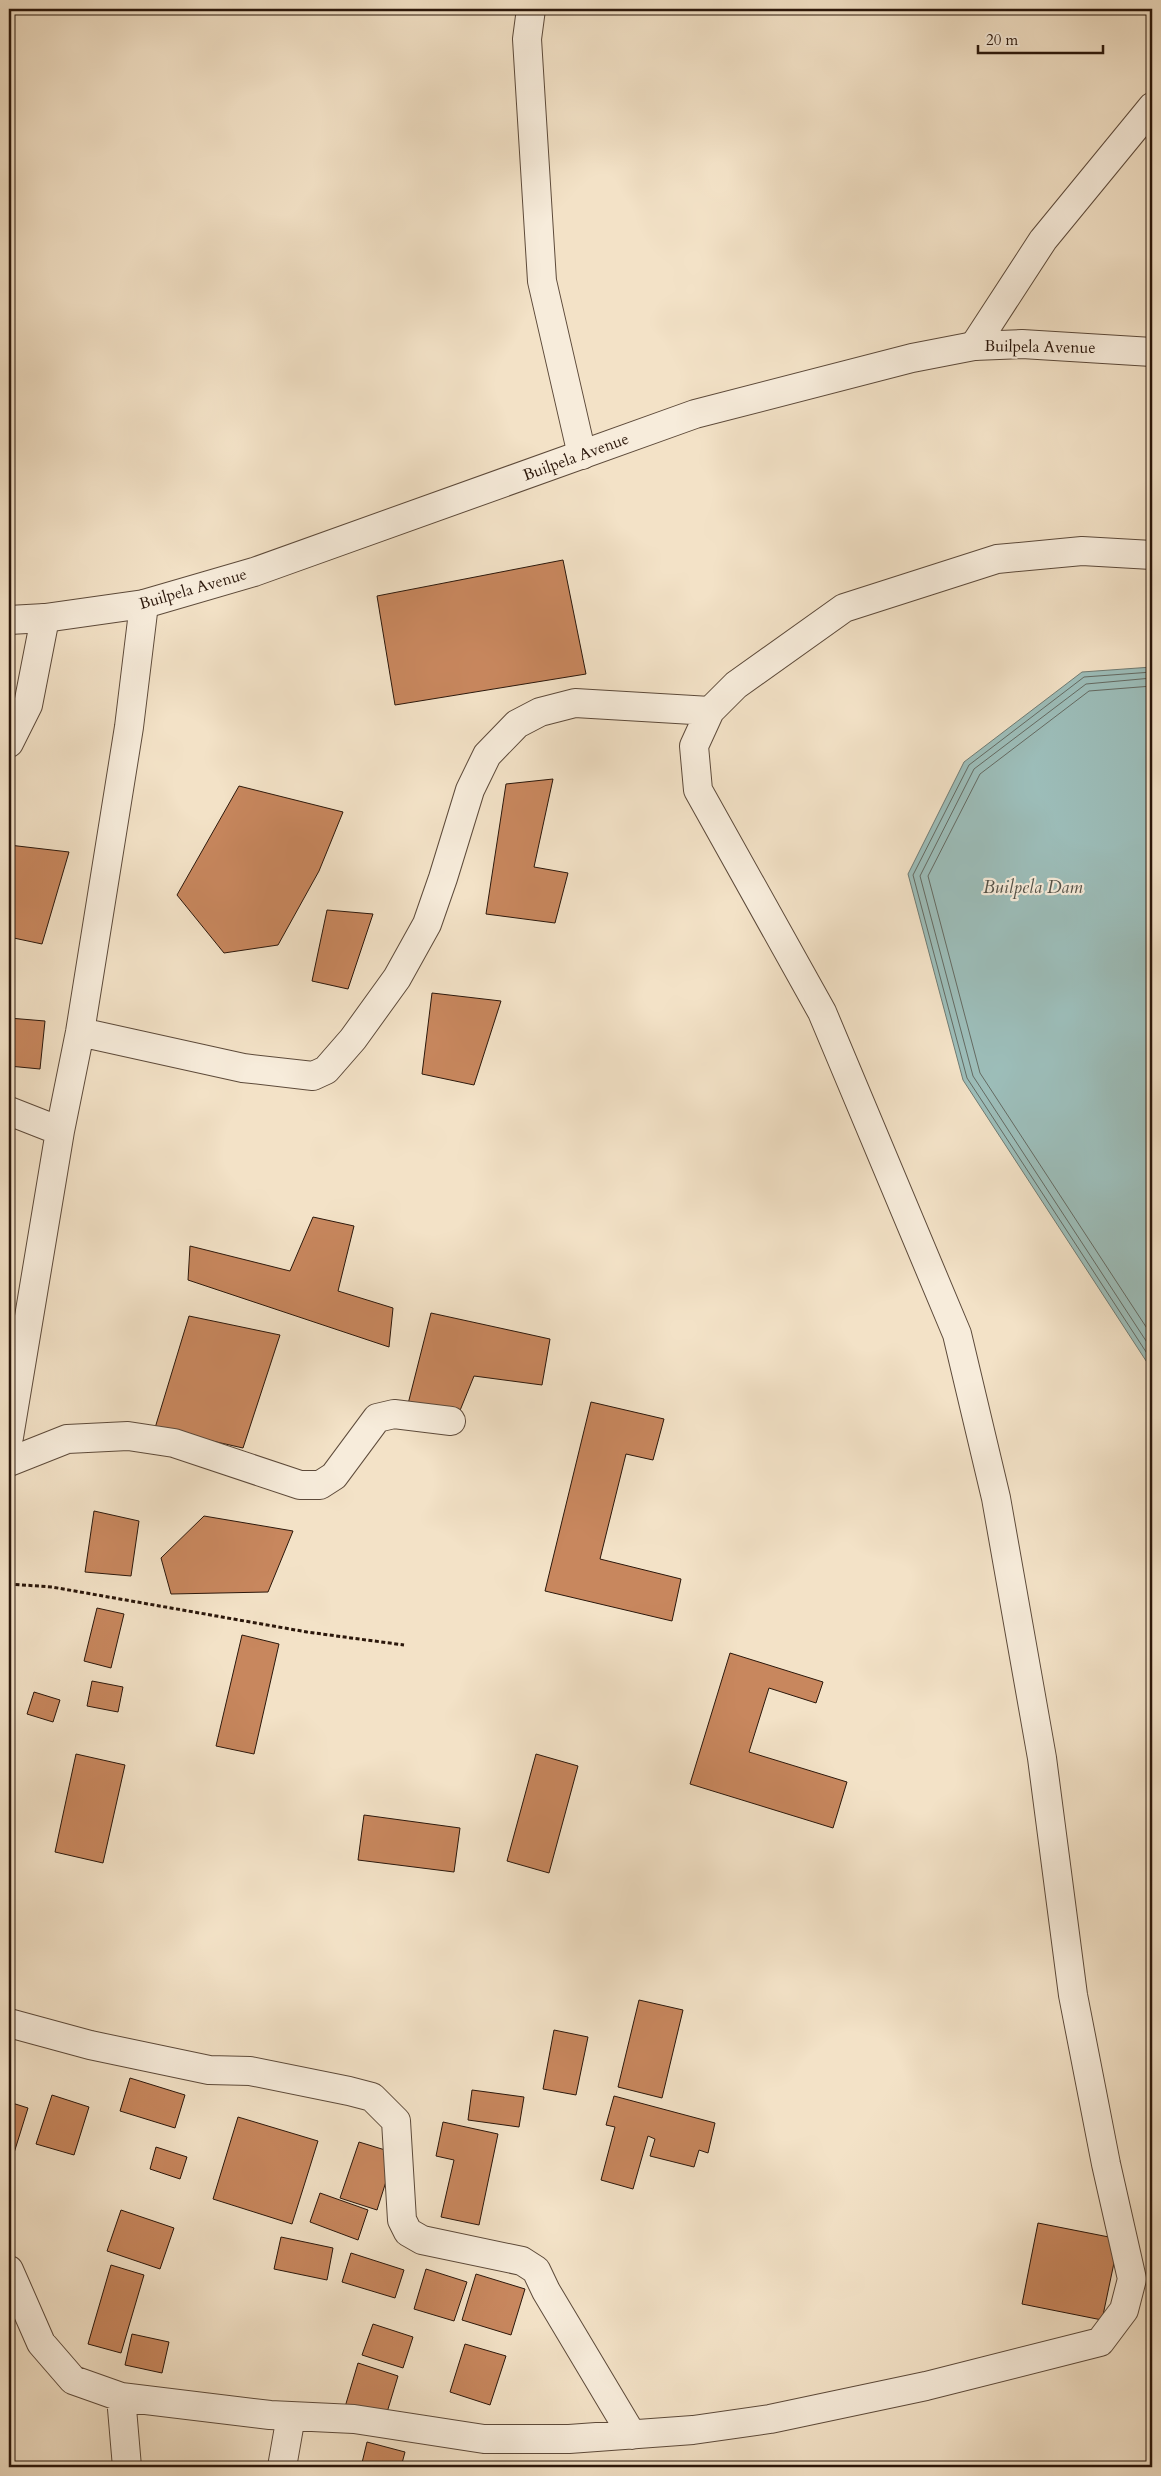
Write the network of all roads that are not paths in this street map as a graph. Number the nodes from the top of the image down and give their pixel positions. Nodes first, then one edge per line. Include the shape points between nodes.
1 (531, 9) edge
2 (1152, 107) edge
3 (974, 346) junction
4 (1152, 352) edge
5 (582, 455) junction
6 (1152, 554) edge
7 (144, 604) junction
8 (45, 618) junction
9 (9, 620) edge
10 (710, 711) junction
11 (9, 743) edge
12 (80, 1032) junction
13 (9, 1112) edge
14 (60, 1131) junction
15 (451, 1421) dead end
16 (9, 1437) edge
17 (9, 1462) edge
18 (9, 2023) edge
19 (9, 2270) edge
20 (121, 2397) junction
21 (291, 2416) junction
22 (632, 2435) junction
23 (127, 2467) edge
24 (282, 2467) edge

1 - 5 street via 527,39 542,281
2 - 3 street via 1042,240
3 - 4 street, Builpela Avenue via 1022,344
3 - 5 street, Builpela Avenue via 912,358 696,414
5 - 7 street, Builpela Avenue via 254,572
6 - 10 street via 1082,551 998,559 844,608 736,686
7 - 8 street, Builpela Avenue
7 - 12 street via 129,727
8 - 9 street, Builpela Avenue
8 - 11 street via 28,705
10 - 12 street via 575,704 540,712 517,724 487,755 470,790 427,924 397,978 326,1070 313,1076 243,1068
10 - 22 street via 694,746 698,790 822,1012 957,1334 996,1498 1042,1758 1074,1995 1132,2279 1124,2310 1100,2342 926,2386 770,2419
12 - 14 street
13 - 14 street
14 - 16 street
15 - 17 street via 394,1414 377,1418 334,1476 320,1485 300,1485 174,1444 128,1436 67,1439
18 - 22 street via 90,2045 209,2070 250,2071 372,2098 396,2121 402,2220 408,2232 422,2240 522,2261 536,2270
19 - 20 street via 41,2343 73,2380
20 - 21 street
20 - 23 street
21 - 22 street via 354,2419 484,2439
21 - 24 street

